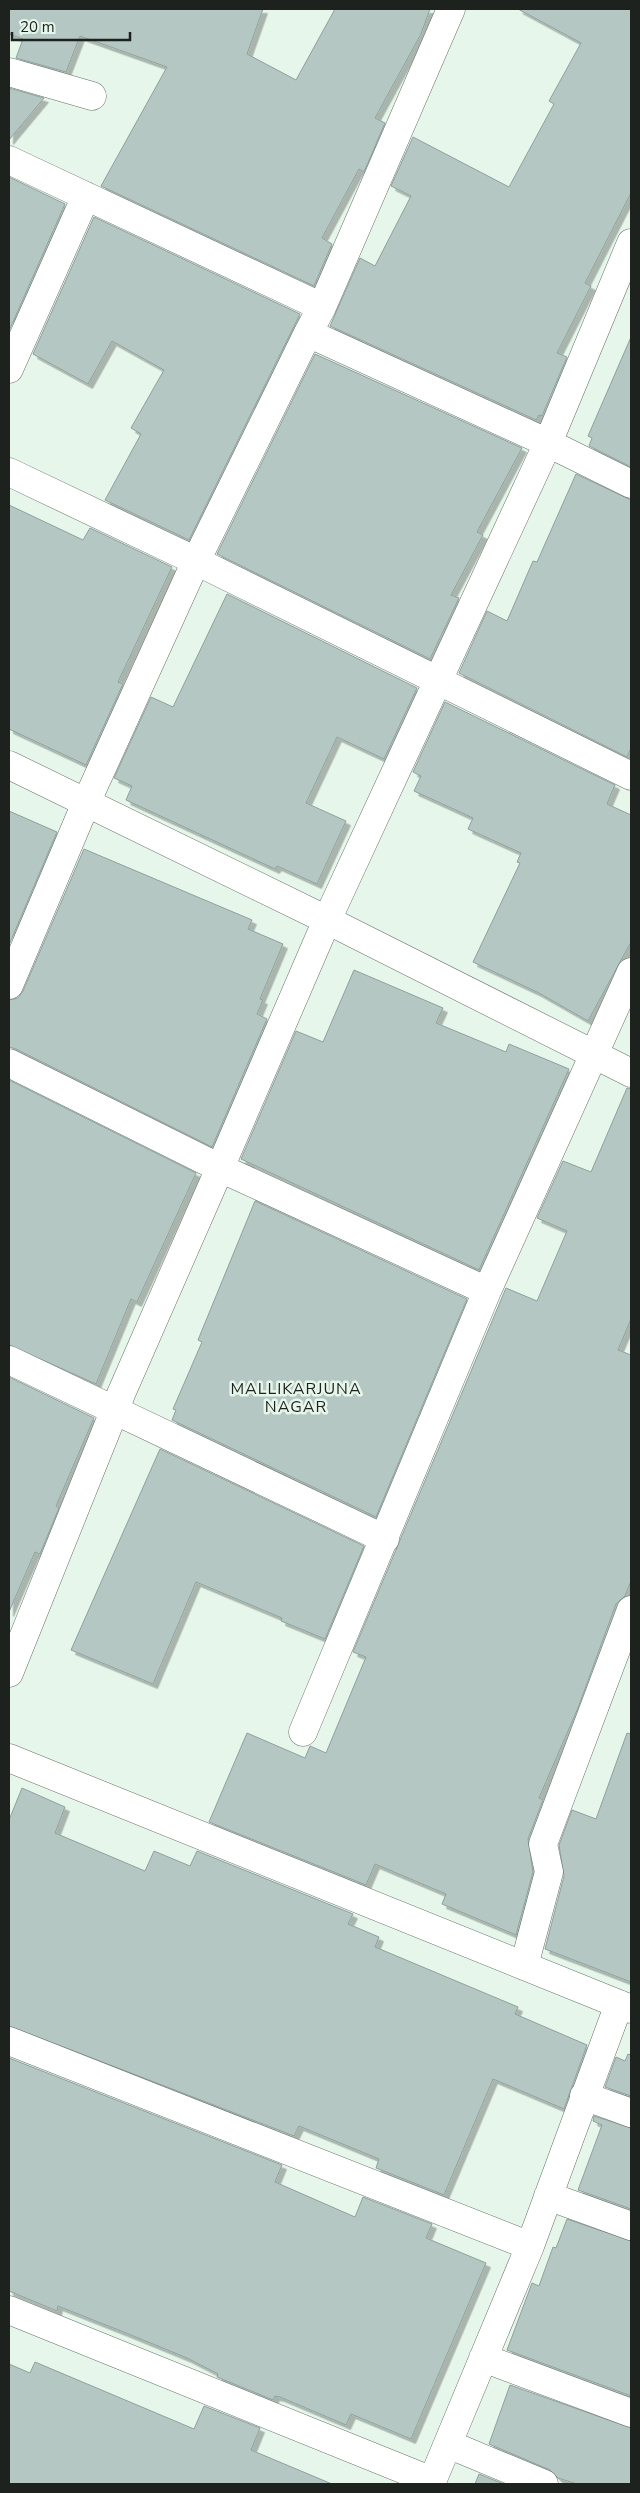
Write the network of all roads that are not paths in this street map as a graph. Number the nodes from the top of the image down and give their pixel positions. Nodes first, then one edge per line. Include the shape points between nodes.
1 (451, 9) edge
2 (9, 72) edge
3 (92, 96) dead end
4 (9, 160) edge
5 (86, 196) junction
6 (631, 243) edge
7 (322, 307) junction
8 (308, 333) junction
9 (9, 369) edge
10 (548, 443) junction
11 (9, 472) edge
12 (631, 484) edge
13 (196, 560) junction
14 (438, 682) junction
15 (9, 765) edge
16 (631, 776) edge
17 (86, 803) junction
18 (327, 920) junction
19 (631, 972) edge
20 (9, 985) edge
21 (594, 1055) junction
22 (9, 1063) edge
23 (631, 1073) edge
24 (220, 1168) junction
25 (487, 1292) junction
26 (9, 1360) edge
27 (114, 1411) junction
28 (385, 1539) junction
29 (631, 1610) edge
30 (623, 1655) edge
31 (9, 1673) edge
32 (303, 1732) dead end
33 (9, 1758) edge
34 (524, 1966) junction
35 (625, 2006) edge
36 (9, 2041) edge
37 (584, 2096) junction
38 (631, 2113) edge
39 (548, 2196) junction
40 (631, 2226) edge
41 (530, 2246) junction
42 (9, 2310) edge
43 (483, 2358) junction
44 (631, 2414) edge
45 (448, 2444) junction
46 (432, 2483) edge
47 (544, 2484) edge

1 - 7 street
2 - 3 street
4 - 5 street
5 - 7 street
5 - 9 street
6 - 10 street
7 - 8 street
8 - 10 street
8 - 13 street
10 - 12 street
10 - 14 street
11 - 13 street
13 - 14 street
13 - 17 street
14 - 16 street
14 - 18 street
15 - 17 street
17 - 18 street
17 - 20 street
18 - 21 street
18 - 24 street
19 - 21 street
21 - 23 street
21 - 25 street
22 - 24 street
24 - 25 street
24 - 27 street
25 - 28 street
26 - 27 street
27 - 28 street
27 - 31 street
28 - 32 street
29 - 30 street
30 - 34 street via 543,1844 549,1872
33 - 34 street
34 - 35 street
35 - 37 street
36 - 41 street
37 - 38 street
37 - 39 street
39 - 40 street
39 - 41 street
41 - 43 street
42 - 46 street
43 - 44 street
43 - 45 street
45 - 46 street
45 - 47 street

